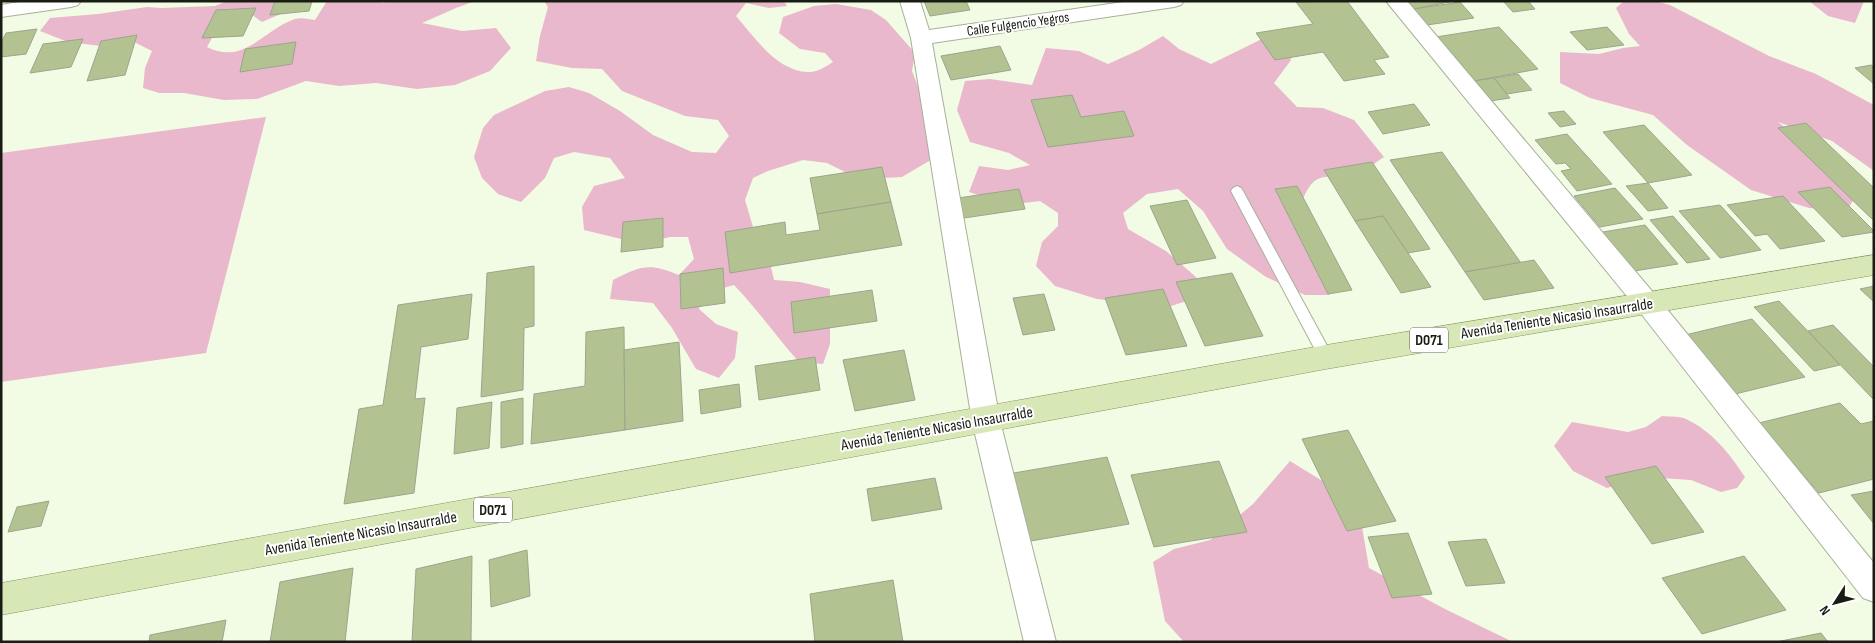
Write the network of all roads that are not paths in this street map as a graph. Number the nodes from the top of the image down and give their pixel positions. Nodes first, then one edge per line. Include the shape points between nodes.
1 (71, 1) edge
2 (910, 1) edge
3 (1174, 1) edge
4 (1396, 1) edge
5 (1, 10) edge
6 (921, 38) junction
7 (1237, 191) dead end
8 (1874, 265) edge
9 (1648, 304) junction
10 (1326, 357) junction
11 (986, 421) junction
12 (1874, 587) edge
13 (1, 599) edge
14 (1040, 642) edge

1 - 5 street
2 - 6 street
3 - 6 street, Calle Fulgencio Yegros
4 - 9 street
6 - 11 street
7 - 10 lane
8 - 9 main road, Avenida Teniente Nicasio Insaurralde / D071
9 - 10 main road, Avenida Teniente Nicasio Insaurralde / D071
9 - 12 street
10 - 11 main road, Avenida Teniente Nicasio Insaurralde / D071
11 - 13 main road, Avenida Teniente Nicasio Insaurralde / D071
11 - 14 street

